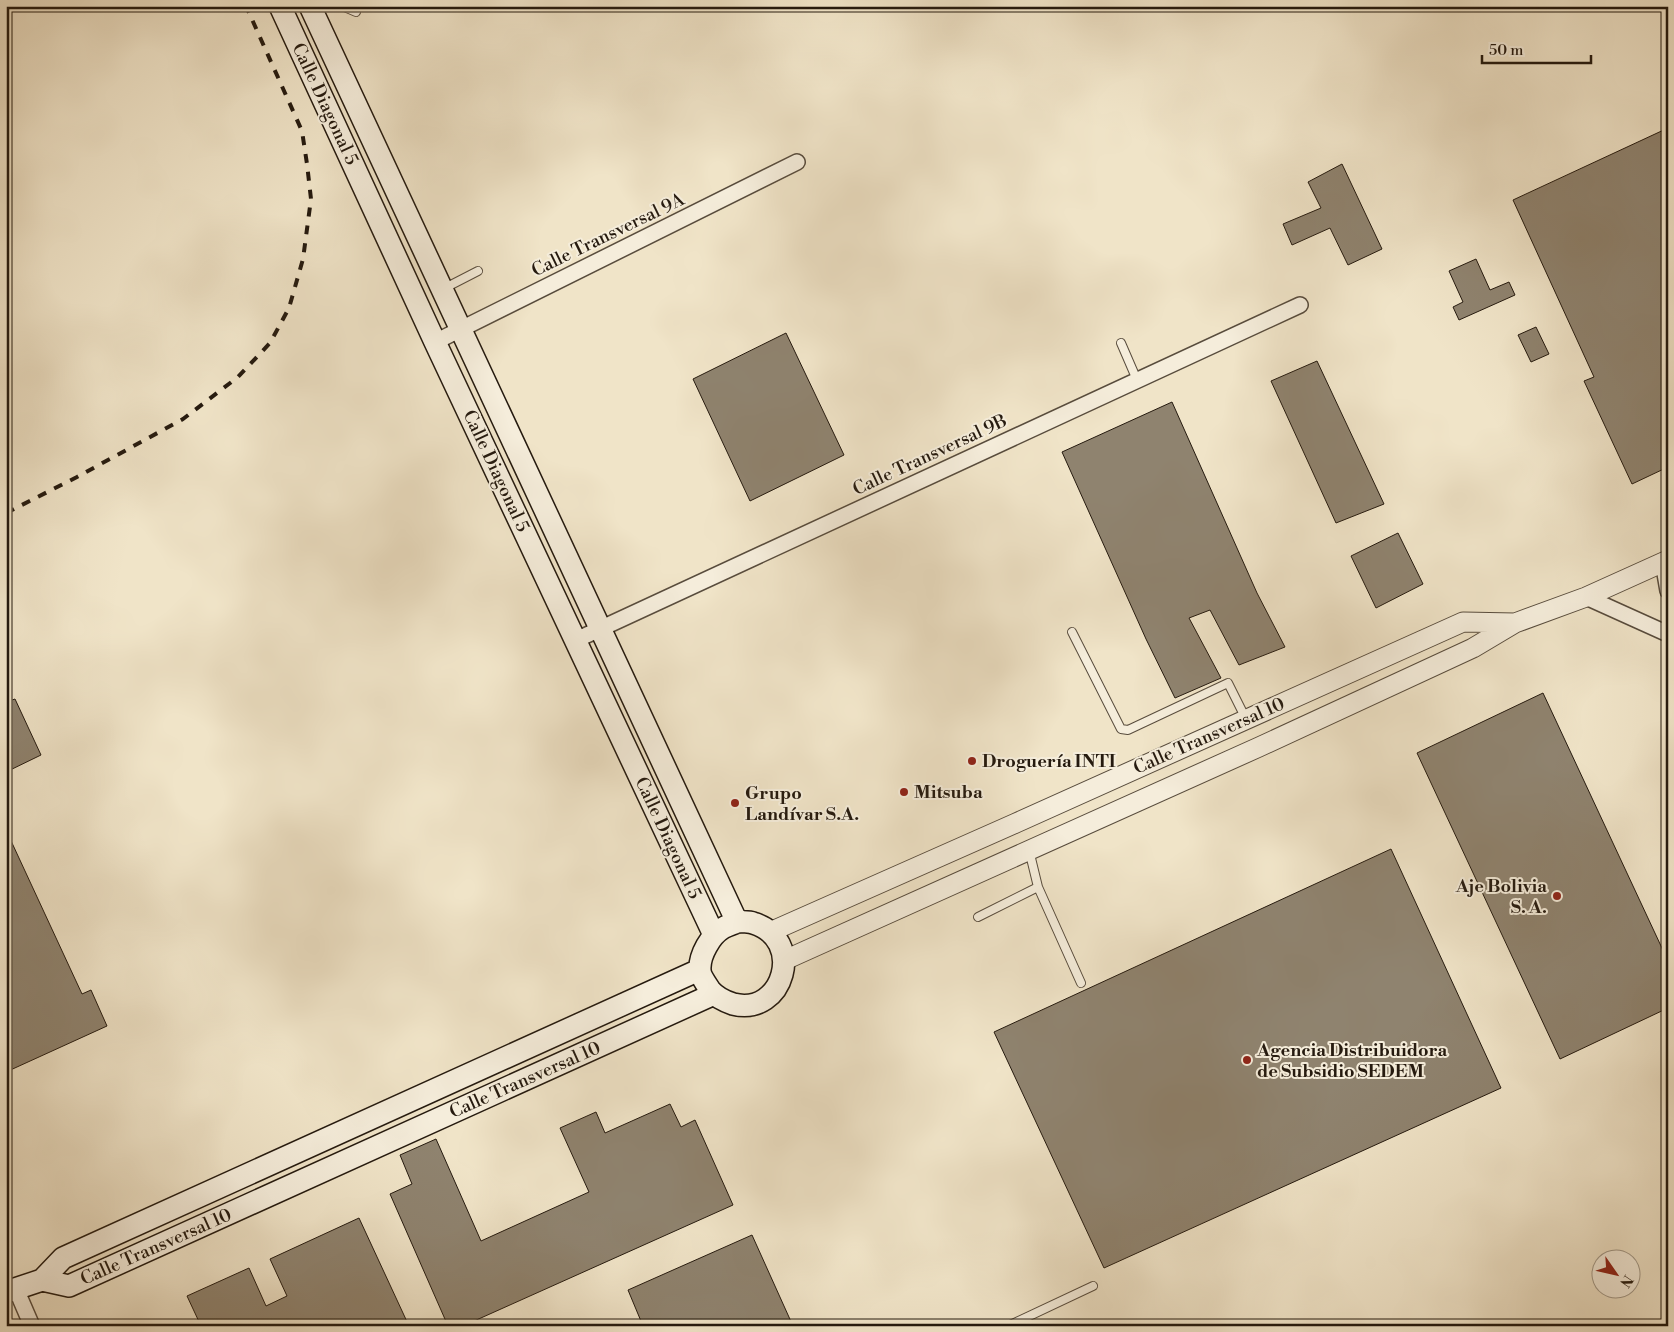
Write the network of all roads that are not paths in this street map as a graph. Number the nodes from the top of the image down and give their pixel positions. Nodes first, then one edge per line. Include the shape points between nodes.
1 (310, 6) edge
2 (342, 6) edge
3 (285, 8) edge
4 (356, 12) dead end
5 (797, 162) dead end
6 (478, 271) dead end
7 (442, 290) junction
8 (1300, 305) dead end
9 (460, 329) junction
10 (435, 342) junction
11 (1122, 343) dead end
12 (1137, 380) junction
13 (1666, 561) edge
14 (1668, 591) edge
15 (1586, 597) junction
16 (1515, 623) junction
17 (601, 628) junction
18 (1072, 632) dead end
19 (1668, 634) edge
20 (576, 640) junction
21 (1246, 719) junction
22 (1259, 747) junction
23 (1016, 823) junction
24 (1029, 850) junction
25 (1038, 887) junction
26 (978, 917) dead end
27 (737, 922) junction
28 (770, 932) junction
29 (714, 935) junction
30 (784, 960) junction
31 (699, 970) junction
32 (1081, 983) dead end
33 (714, 994) junction
34 (354, 1126) junction
35 (365, 1152) junction
36 (42, 1280) junction
37 (1093, 1286) dead end
38 (11, 1290) edge
39 (32, 1326) edge
40 (1008, 1326) edge

1 - 7 main road, Calle Diagonal 5
2 - 4 lane
3 - 10 main road, Calle Diagonal 5
5 - 9 street, Calle Transversal 9A
6 - 7 lane
7 - 9 main road, Calle Diagonal 5
8 - 12 street, Calle Transversal 9B
9 - 10 street, Calle Transversal 9A
9 - 17 main road, Calle Diagonal 5
10 - 20 main road, Calle Diagonal 5
11 - 12 lane
12 - 17 street, Calle Transversal 9B
13 - 14 street
13 - 15 street, Calle Transversal 10
15 - 16 street, Calle Transversal 10
15 - 19 street
16 - 21 street, Calle Transversal 10 via 1463,622
16 - 22 street, Calle Transversal 10 via 1473,648
17 - 20 street, Calle Transversal 9B
17 - 27 main road, Calle Diagonal 5
18 - 21 lane via 1121,729 1128,730 1228,683
20 - 29 main road, Calle Diagonal 5
21 - 22 street
21 - 23 street, Calle Transversal 10
22 - 24 street, Calle Transversal 10
23 - 24 street
23 - 28 street, Calle Transversal 10
24 - 25 lane
24 - 30 street, Calle Transversal 10
25 - 26 lane
25 - 32 lane
27 - 28 main road via 752,922
27 - 29 main road
28 - 30 main road via 779,942
29 - 31 main road via 703,953
30 - 33 main road via 783,974 767,998 754,1004 740,1005 726,1002
31 - 33 main road
31 - 34 main road, Calle Transversal 10
33 - 35 main road, Calle Transversal 10
34 - 35 main road
34 - 36 main road, Calle Transversal 10 via 63,1258
35 - 36 main road, Calle Transversal 10 via 69,1286
36 - 38 main road
37 - 40 lane
38 - 39 street

